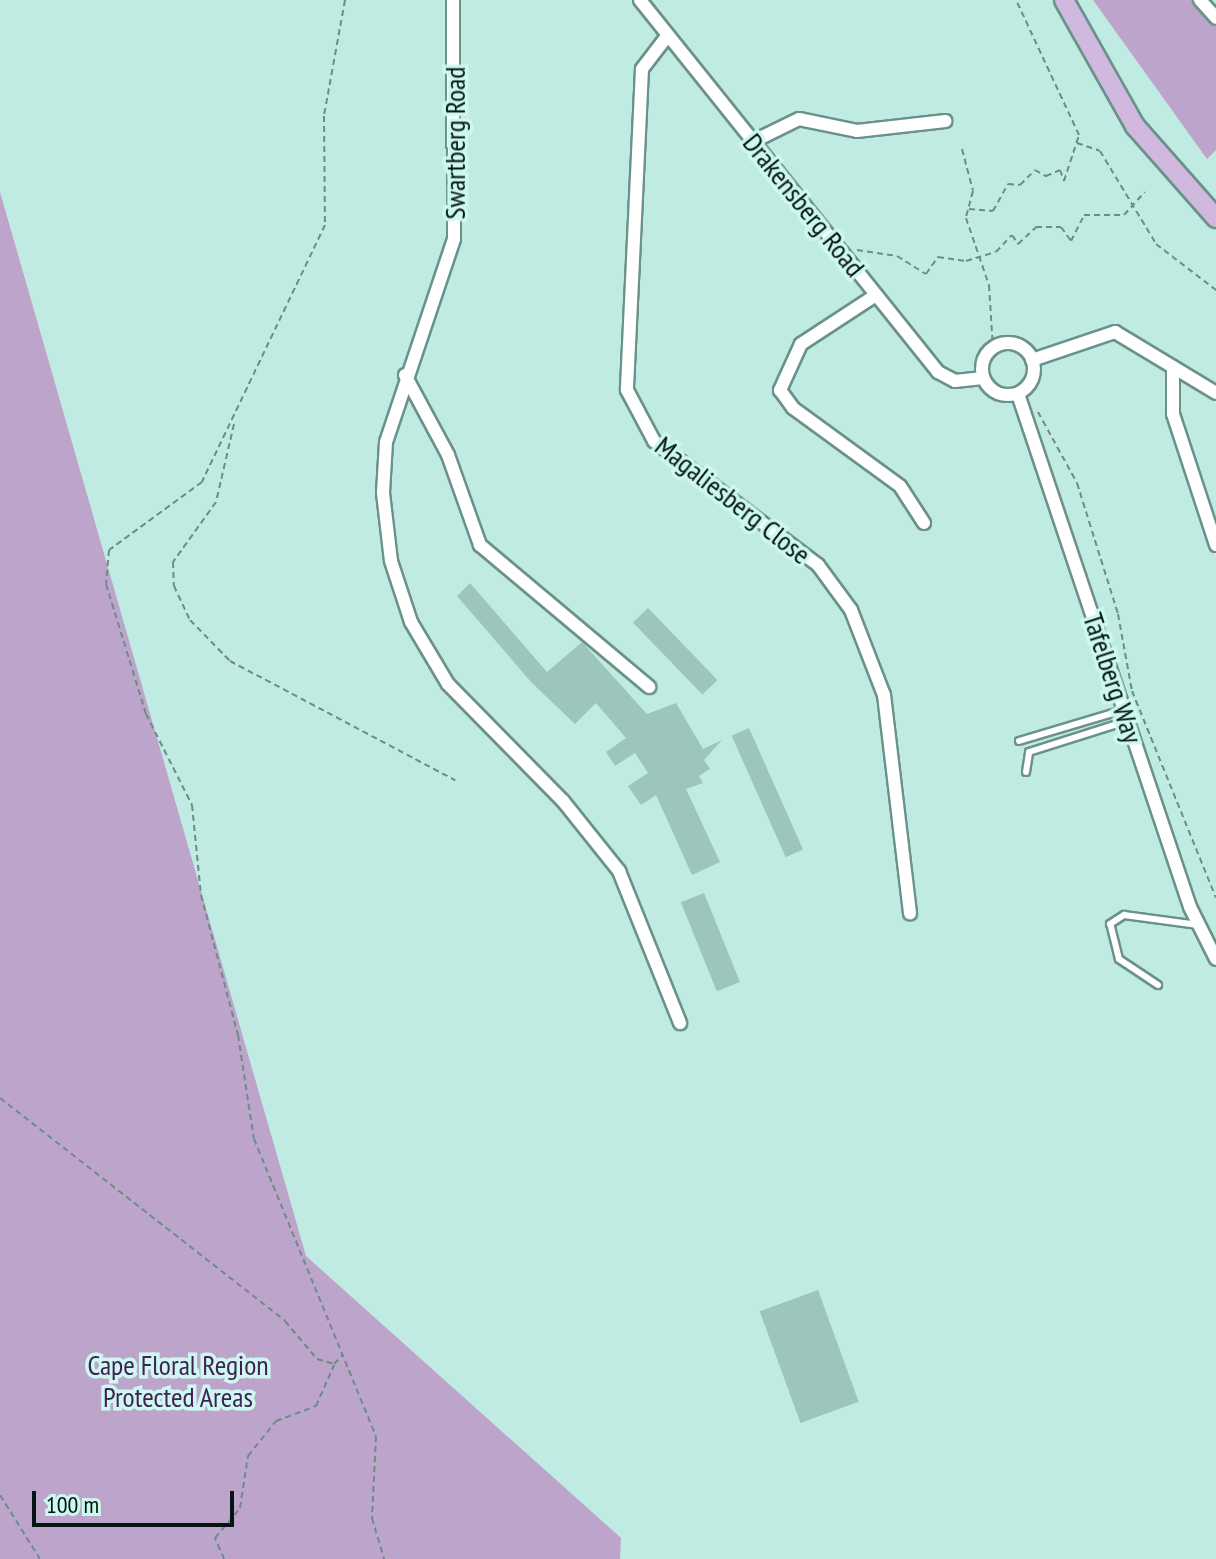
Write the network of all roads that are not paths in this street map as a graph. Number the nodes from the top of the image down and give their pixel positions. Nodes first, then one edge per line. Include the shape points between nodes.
1 (453, 0) edge
2 (640, 0) edge
3 (1064, 0) edge
4 (1200, 0) edge
5 (1216, 18) edge
6 (668, 35) junction
7 (945, 121) dead end
8 (752, 142) junction
9 (1216, 218) edge
10 (876, 295) junction
11 (1032, 360) junction
12 (1173, 367) junction
13 (405, 375) junction
14 (983, 378) junction
15 (1216, 393) edge
16 (1018, 394) junction
17 (924, 523) dead end
18 (1216, 545) edge
19 (649, 687) dead end
20 (1125, 715) junction
21 (1019, 741) dead end
22 (1026, 772) dead end
23 (910, 913) dead end
24 (1199, 928) junction
25 (1216, 959) edge
26 (1158, 985) dead end
27 (680, 1023) dead end

1 - 13 street, Swartberg Road via 459,194 454,239
2 - 6 street, Drakensberg Road
3 - 9 main road via 1135,126
4 - 5 street
6 - 8 street, Drakensberg Road
6 - 23 street, Magaliesberg Close via 642,69 642,202 625,373 636,413 654,441 818,565 851,610 884,695
7 - 8 street via 857,131 799,119
8 - 10 street, Drakensberg Road
10 - 14 street, Drakensberg Road via 944,377
10 - 17 street via 801,344 780,390 793,408 900,486
11 - 12 street via 1115,332
11 - 14 street via 1015,344 993,348
11 - 16 street via 1030,383
12 - 15 street
12 - 18 street via 1173,414
13 - 19 street via 448,455 480,545
13 - 27 street, Swartberg Road via 386,442 383,493 391,561 411,622 448,684 563,801 619,871
14 - 16 street via 1001,395
16 - 20 street, Tafelberg Way
20 - 21 lane
20 - 22 lane via 1029,752
20 - 24 street, Tafelberg Way
24 - 25 street, Tafelberg Way
24 - 26 lane via 1124,915 1110,924 1119,959

